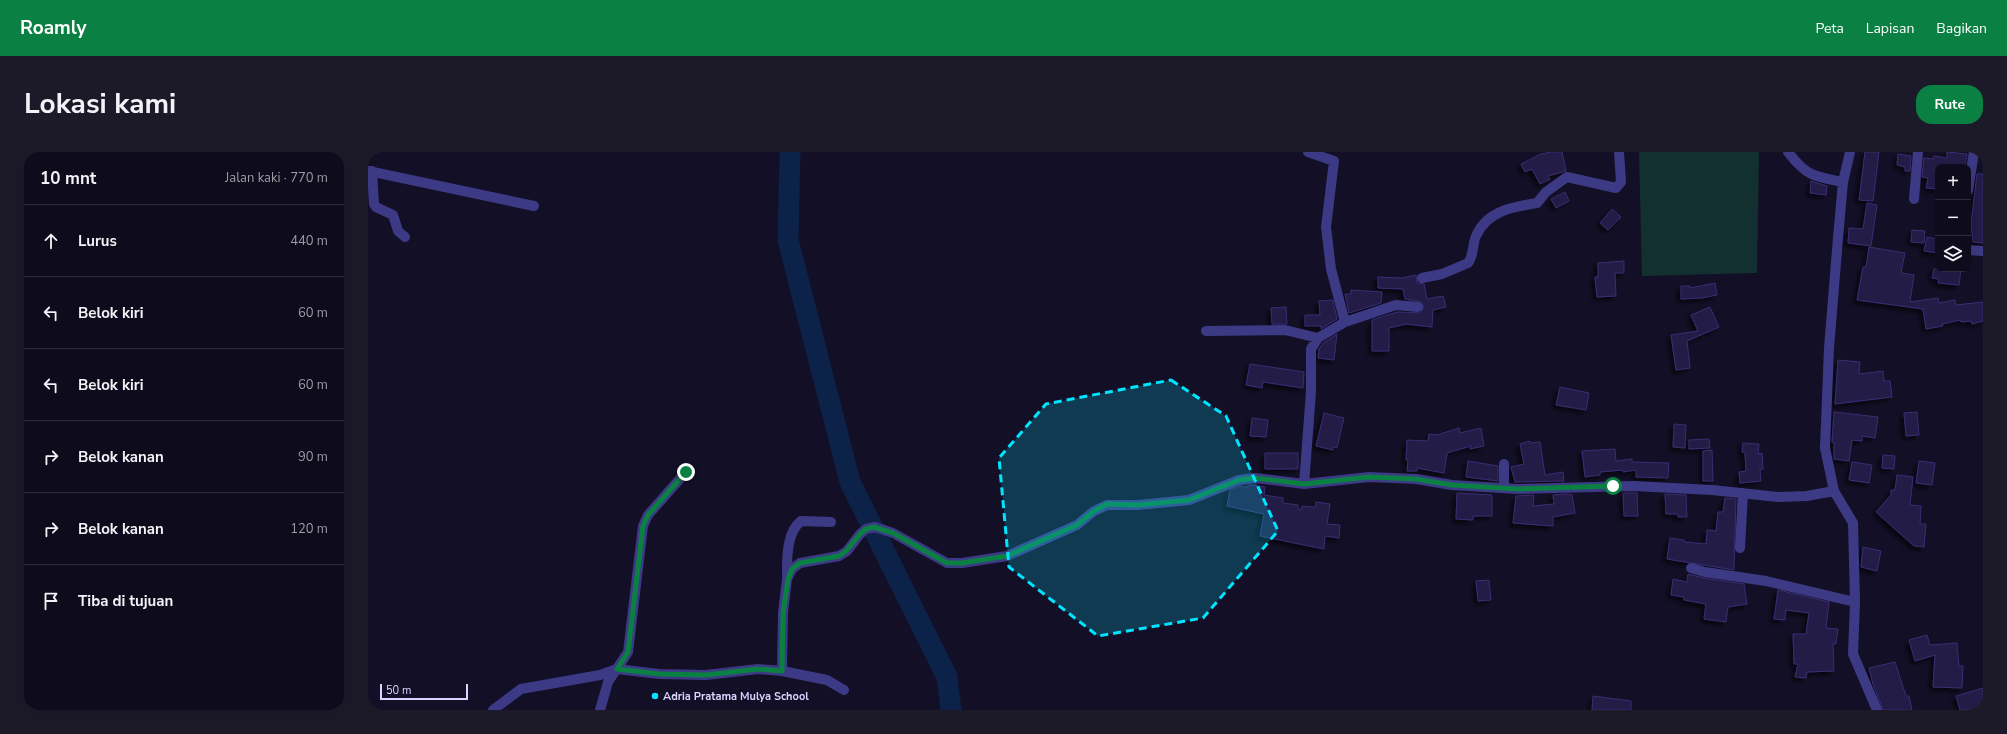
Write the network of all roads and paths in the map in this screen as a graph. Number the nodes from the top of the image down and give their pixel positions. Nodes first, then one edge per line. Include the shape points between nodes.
1 (1308, 152) edge
2 (1326, 152) edge
3 (1619, 152) edge
4 (1788, 152) edge
5 (1850, 152) edge
6 (1918, 152) edge
7 (1974, 152) edge
8 (1335, 156) edge
9 (370, 171) edge
10 (1971, 172) edge
11 (1844, 182) junction
12 (1914, 199) dead end
13 (534, 206) dead end
14 (405, 237) dead end
15 (1971, 250) edge
16 (1983, 251) edge
17 (1422, 278) dead end
18 (1418, 307) dead end
19 (1345, 322) junction
20 (1206, 332) dead end
21 (1318, 338) junction
22 (1504, 464) dead end
23 (686, 472) dead end
24 (1304, 484) junction
25 (1504, 488) junction
26 (1834, 491) junction
27 (1742, 493) junction
28 (831, 522) dead end
29 (1740, 548) dead end
30 (1691, 568) dead end
31 (788, 579) junction
32 (1855, 602) junction
33 (617, 669) junction
34 (782, 671) junction
35 (844, 690) dead end
36 (493, 710) edge
37 (600, 710) edge
38 (1875, 710) edge

1 - 8 street
2 - 8 street
3 - 17 street via 1622,182 1616,188 1567,176 1546,192 1536,204 1510,208 1494,214 1476,236 1468,264
4 - 11 street via 1798,166 1815,176
5 - 11 street
6 - 12 street
7 - 10 street
8 - 19 street via 1326,227 1331,269
9 - 13 street
9 - 14 street via 374,204 393,216 398,231
11 - 26 street via 1829,348 1825,448
15 - 16 street
18 - 19 street via 1396,305
19 - 21 street
20 - 21 street via 1285,330
21 - 24 street via 1311,349 1311,392
22 - 25 street
23 - 33 street via 648,515 643,526 628,652
24 - 25 street via 1369,477
24 - 31 street via 1255,478 1239,480 1189,500 1138,505 1107,504 1077,525 1007,556 969,562 947,563 893,533 874,527 866,529 839,556 800,563 792,569
25 - 27 street via 1634,486
26 - 27 street via 1778,497
26 - 32 street via 1853,523
27 - 29 street
28 - 31 street via 800,521 795,526 788,546
30 - 32 street via 1766,581
31 - 34 street via 783,613
32 - 38 street via 1853,654
33 - 34 street via 659,674 706,675 758,669
33 - 36 street via 600,675 522,689
33 - 37 street via 608,682
34 - 35 street via 828,680

